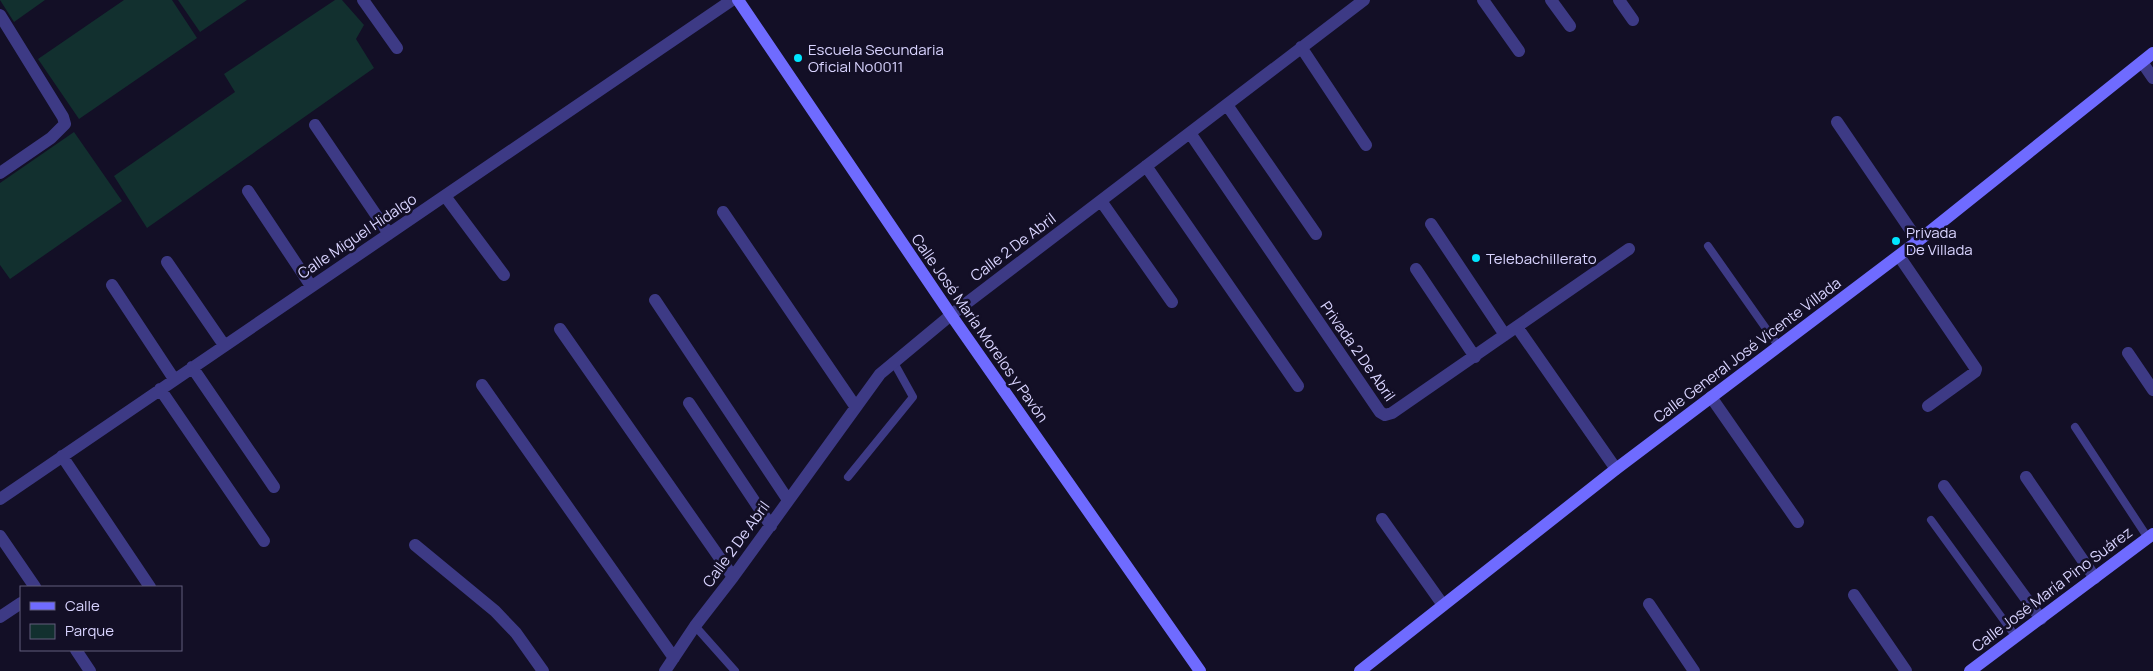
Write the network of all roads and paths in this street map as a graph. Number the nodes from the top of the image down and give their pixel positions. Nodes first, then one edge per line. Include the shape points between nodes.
1 (363, 0) edge
2 (732, 0) edge
3 (738, 0) edge
4 (1364, 0) edge
5 (1483, 0) edge
6 (1551, 0) edge
7 (1619, 0) edge
8 (0, 15) edge
9 (1634, 20) dead end
10 (1570, 26) dead end
11 (1301, 47) junction
12 (397, 48) dead end
13 (1519, 51) dead end
14 (2153, 52) edge
15 (2142, 62) junction
16 (2153, 78) edge
17 (1226, 105) junction
18 (1837, 122) dead end
19 (315, 125) dead end
20 (1190, 134) junction
21 (1366, 145) dead end
22 (1146, 166) junction
23 (0, 173) edge
24 (248, 191) dead end
25 (445, 196) junction
26 (1101, 201) junction
27 (723, 212) dead end
28 (1431, 224) dead end
29 (389, 234) junction
30 (1316, 234) dead end
31 (1918, 241) junction
32 (1708, 246) dead end
33 (1629, 249) dead end
34 (1899, 256) junction
35 (168, 262) dead end
36 (1416, 269) dead end
37 (504, 275) dead end
38 (112, 285) dead end
39 (312, 286) junction
40 (655, 300) dead end
41 (1172, 302) dead end
42 (951, 315) junction
43 (1517, 327) junction
44 (560, 329) dead end
45 (1505, 335) junction
46 (224, 345) junction
47 (1778, 347) junction
48 (2128, 353) dead end
49 (1475, 357) junction
50 (893, 361) junction
51 (192, 367) junction
52 (174, 380) junction
53 (482, 385) dead end
54 (1298, 386) dead end
55 (160, 389) junction
56 (2153, 390) edge
57 (1711, 398) junction
58 (689, 403) dead end
59 (855, 406) junction
60 (1928, 406) dead end
61 (2075, 427) dead end
62 (62, 456) junction
63 (1616, 469) junction
64 (848, 477) dead end
65 (2026, 477) dead end
66 (274, 486) dead end
67 (1944, 486) dead end
68 (0, 499) edge
69 (788, 500) junction
70 (1382, 519) dead end
71 (1931, 520) dead end
72 (1798, 522) dead end
73 (771, 526) junction
74 (0, 536) edge
75 (2150, 536) edge
76 (264, 541) dead end
77 (415, 545) dead end
78 (733, 577) junction
79 (2094, 578) junction
80 (34, 586) edge
81 (149, 586) edge
82 (1854, 595) dead end
83 (20, 604) edge
84 (1649, 604) dead end
85 (1442, 605) junction
86 (0, 618) edge
87 (2041, 619) junction
88 (695, 626) junction
89 (2016, 637) junction
90 (77, 651) edge
91 (674, 658) junction
92 (90, 671) edge
93 (543, 671) edge
94 (665, 671) edge
95 (734, 671) edge
96 (1200, 671) edge
97 (1360, 671) edge
98 (1694, 671) edge
99 (1906, 671) edge
100 (1970, 671) edge

1 - 12 street
2 - 25 street, Calle Miguel Hidalgo
3 - 42 main road, Calle José María Morelos y Pavón
4 - 11 street, Calle 2 De Abril
5 - 13 street
6 - 10 street
7 - 9 street
8 - 23 street via 65,124
11 - 17 street, Calle 2 De Abril
11 - 21 street
14 - 15 main road, Calle General José Vicente Villada
15 - 16 street
15 - 31 main road, Calle General José Vicente Villada
17 - 20 street, Calle 2 De Abril
17 - 30 street
18 - 31 street
19 - 29 street
20 - 22 street, Calle 2 De Abril
20 - 49 street, Privada 2 De Abril via 1382,414 1392,413
22 - 26 street, Calle 2 De Abril
22 - 54 street
24 - 39 street
25 - 29 street, Calle Miguel Hidalgo
25 - 37 street
26 - 41 street
26 - 42 street, Calle 2 De Abril
27 - 59 street
28 - 45 street
29 - 39 street, Calle Miguel Hidalgo
31 - 34 main road, Calle General José Vicente Villada
32 - 47 lane
33 - 43 street, Privada 2 De Abril
34 - 47 main road, Calle General José Vicente Villada
34 - 60 street via 1976,369
35 - 46 street
36 - 49 street
38 - 52 street
39 - 46 street, Calle Miguel Hidalgo
40 - 69 street
42 - 50 street, Calle 2 De Abril
42 - 96 main road, Calle José María Morelos y Pavón
43 - 45 street, Privada 2 De Abril
43 - 63 street
44 - 78 street
45 - 49 street, Privada 2 De Abril
46 - 51 street, Calle Miguel Hidalgo
47 - 57 main road, Calle General José Vicente Villada
48 - 56 street
50 - 59 street, Calle 2 De Abril
50 - 64 lane via 914,396
51 - 52 street, Calle Miguel Hidalgo
51 - 66 street
52 - 55 street, Calle Miguel Hidalgo
53 - 91 street
55 - 62 street, Calle Miguel Hidalgo
55 - 76 street
57 - 63 main road, Calle General José Vicente Villada
57 - 72 street
58 - 73 street
59 - 69 street, Calle 2 De Abril
61 - 75 lane
62 - 68 street, Calle Miguel Hidalgo
62 - 81 street
63 - 85 main road, Calle General José Vicente Villada
65 - 79 street
67 - 87 street
69 - 73 street, Calle 2 De Abril
70 - 85 street
71 - 89 lane
73 - 78 street, Calle 2 De Abril
74 - 80 street
75 - 79 main road, Calle José María Pino Suárez
77 - 93 street via 495,611 516,633
78 - 88 street, Calle 2 De Abril
79 - 87 main road, Calle José María Pino Suárez
82 - 99 street
83 - 86 street
84 - 98 street
85 - 97 main road, Calle General José Vicente Villada
87 - 89 main road, Calle José María Pino Suárez
88 - 91 street, Calle 2 De Abril
88 - 95 lane
89 - 100 main road, Calle José María Pino Suárez
90 - 92 street
91 - 94 street, Calle 2 De Abril

